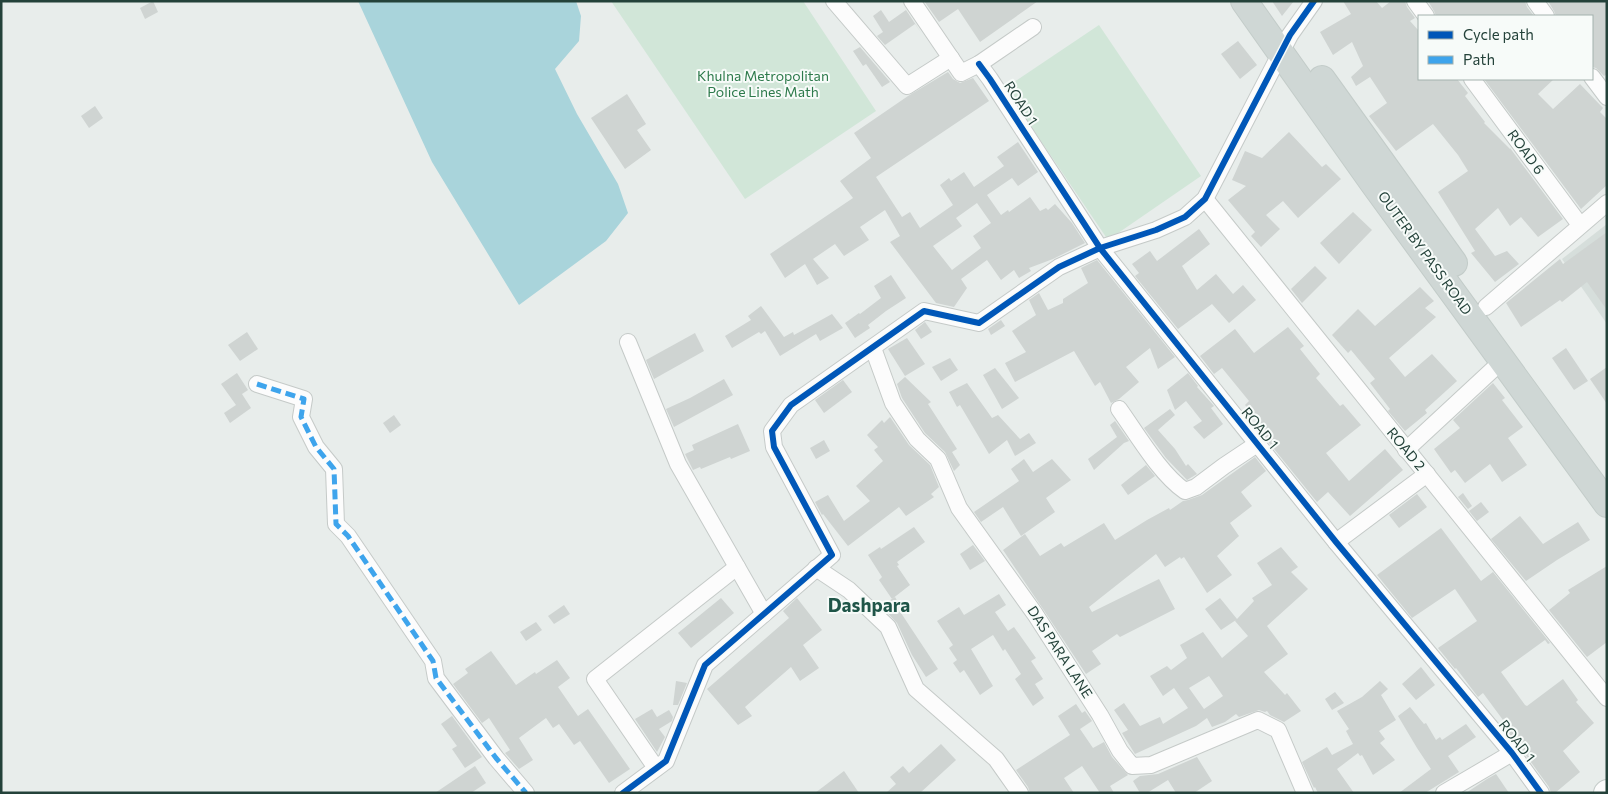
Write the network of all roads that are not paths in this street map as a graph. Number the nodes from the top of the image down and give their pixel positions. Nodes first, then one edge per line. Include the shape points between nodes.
1 (834, 1) edge
2 (912, 1) edge
3 (1244, 1) edge
4 (1267, 1) edge
5 (1314, 1) edge
6 (1415, 1) edge
7 (1535, 1) edge
8 (1425, 15) edge
9 (1545, 15) edge
10 (1033, 27) dead end
11 (1286, 44) junction
12 (951, 58) junction
13 (979, 64) junction
14 (1593, 78) edge
15 (1473, 80) edge
16 (1607, 97) edge
17 (1206, 199) junction
18 (1607, 203) edge
19 (1580, 225) junction
20 (1100, 248) junction
21 (1486, 307) junction
22 (628, 342) dead end
23 (872, 348) junction
24 (1502, 361) junction
25 (258, 384) dead end
26 (1119, 409) dead end
27 (1257, 444) junction
28 (1406, 450) junction
29 (1427, 474) junction
30 (1607, 480) edge
31 (1607, 504) edge
32 (1336, 542) junction
33 (737, 567) junction
34 (816, 568) junction
35 (764, 614) junction
36 (1607, 698) edge
37 (1512, 753) junction
38 (656, 768) junction
39 (526, 793) edge
40 (623, 793) edge
41 (1020, 793) edge
42 (1305, 793) edge
43 (1444, 793) edge
44 (1541, 793) edge

1 - 12 street via 907,86
2 - 12 street
3 - 11 main road, OUTER BY PASS ROAD
4 - 11 main road, OUTER BY PASS ROAD
5 - 11 street
6 - 8 street
7 - 9 street
10 - 13 street
11 - 17 street
11 - 21 main road, OUTER BY PASS ROAD
11 - 24 main road, OUTER BY PASS ROAD via 1373,184
12 - 13 street via 961,73
13 - 20 street, ROAD 1
14 - 16 street
15 - 19 street, ROAD 6
17 - 20 street via 1185,217
17 - 28 street, ROAD 2
18 - 19 street
19 - 21 street
20 - 23 street via 1059,267 979,323 924,311
20 - 27 street, ROAD 1
21 - 30 main road, OUTER BY PASS ROAD
22 - 33 street via 678,464
23 - 34 street via 791,405 772,431 774,447 832,555
23 - 42 street, DAS PARA LANE via 893,403 918,439 938,459 959,508 1035,614 1132,766 1151,765 1258,720 1278,730
24 - 28 street
24 - 31 main road, OUTER BY PASS ROAD
25 - 39 street via 304,399 301,418 316,447 334,469 336,524 348,536 433,661 436,678
26 - 27 street via 1150,453 1186,491
27 - 32 street, ROAD 1
28 - 29 street, ROAD 2
29 - 32 street
29 - 36 street, ROAD 2
32 - 37 street, ROAD 1
33 - 35 street
33 - 38 street via 595,680
34 - 35 street
34 - 41 street via 849,590 888,627 916,689 996,759
35 - 38 street via 705,665 666,761
37 - 43 street
37 - 44 street, ROAD 1
38 - 40 street

